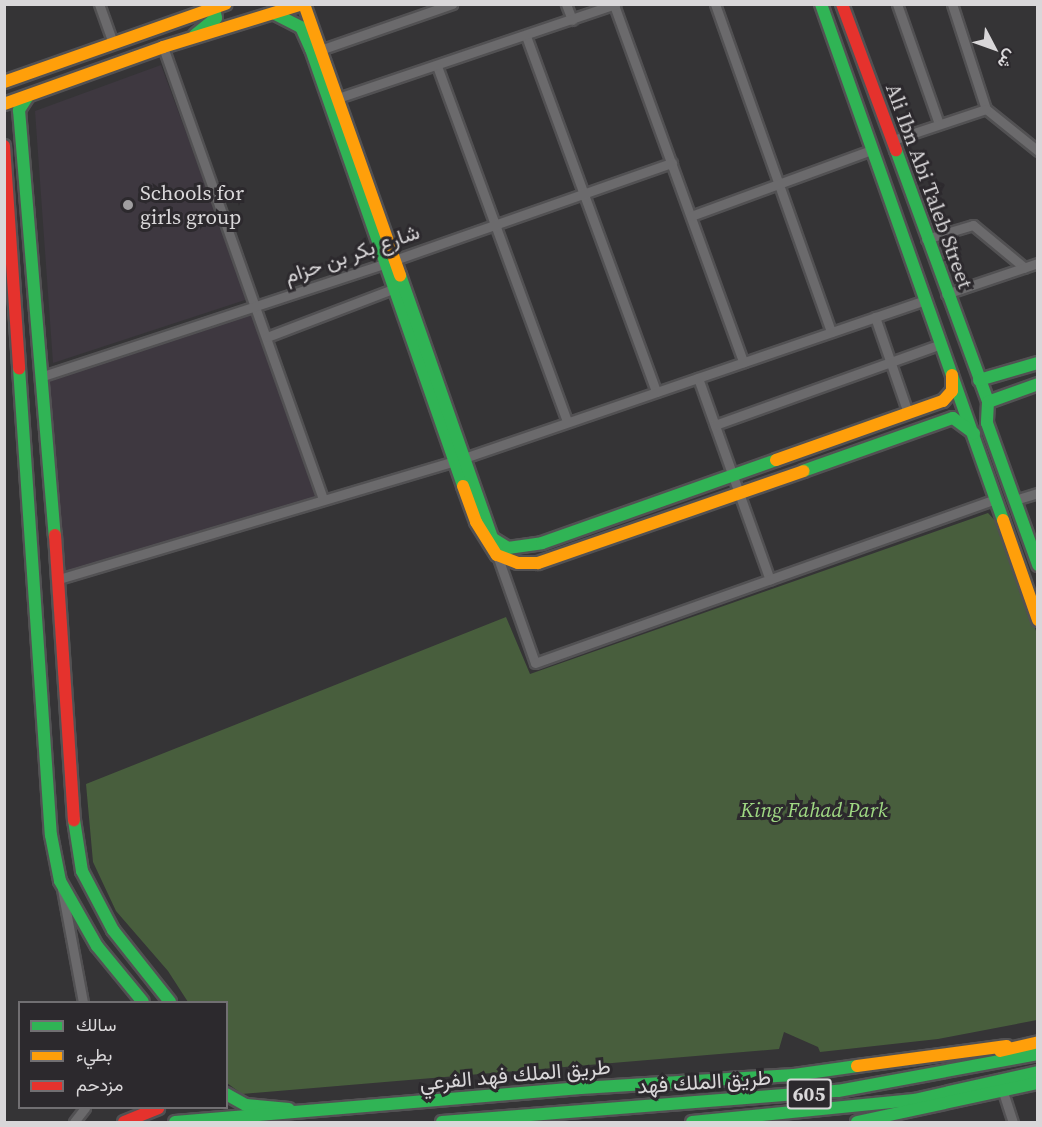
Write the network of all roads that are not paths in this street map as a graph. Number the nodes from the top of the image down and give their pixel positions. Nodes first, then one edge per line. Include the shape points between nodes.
1 (99, 4) edge
2 (304, 4) edge
3 (452, 4) edge
4 (566, 4) edge
5 (715, 4) edge
6 (821, 4) edge
7 (842, 4) edge
8 (897, 4) edge
9 (952, 4) edge
10 (615, 5) edge
11 (218, 6) edge
12 (275, 14) junction
13 (572, 20) junction
14 (526, 36) junction
15 (190, 39) junction
16 (113, 43) junction
17 (163, 47) junction
18 (320, 50) junction
19 (437, 66) junction
20 (4, 82) edge
21 (28, 96) junction
22 (338, 99) junction
23 (4, 104) edge
24 (986, 109) junction
25 (939, 124) junction
26 (893, 140) junction
27 (4, 146) edge
28 (871, 150) junction
29 (1038, 151) edge
30 (672, 163) junction
31 (779, 184) junction
32 (586, 193) junction
33 (691, 216) junction
34 (495, 225) junction
35 (926, 239) junction
36 (390, 261) junction
37 (1038, 263) edge
38 (1025, 268) junction
39 (395, 288) junction
40 (946, 294) junction
41 (925, 300) junction
42 (257, 305) junction
43 (876, 317) junction
44 (831, 332) junction
45 (267, 337) junction
46 (940, 344) junction
47 (743, 362) junction
48 (1038, 363) edge
49 (892, 364) junction
50 (952, 375) junction
51 (43, 376) junction
52 (698, 378) junction
53 (979, 380) junction
54 (1038, 384) edge
55 (656, 392) junction
56 (988, 402) junction
57 (908, 413) junction
58 (567, 422) junction
59 (715, 425) junction
60 (974, 433) junction
61 (459, 459) junction
62 (733, 475) junction
63 (1038, 492) edge
64 (737, 493) junction
65 (996, 499) junction
66 (322, 500) junction
67 (1015, 501) junction
68 (497, 555) junction
69 (1038, 565) edge
70 (59, 579) junction
71 (770, 580) junction
72 (1038, 620) edge
73 (60, 881) junction
74 (83, 1001) edge
75 (142, 1001) edge
76 (169, 1001) edge
77 (1038, 1042) edge
78 (1038, 1054) edge
79 (1038, 1072) edge
80 (1038, 1078) edge
81 (1038, 1083) edge
82 (838, 1091) junction
83 (1001, 1092) junction
84 (228, 1095) edge
85 (84, 1109) edge
86 (155, 1109) edge
87 (317, 1112) junction
88 (789, 1114) junction
89 (262, 1119) edge
90 (74, 1122) edge
91 (124, 1122) edge
92 (182, 1122) edge
93 (206, 1122) edge
94 (442, 1122) edge
95 (692, 1122) edge
96 (857, 1122) edge
97 (1013, 1122) edge

1 - 16 street
2 - 12 main road
2 - 18 main road
3 - 18 street
4 - 13 street
5 - 31 street
6 - 28 main road
7 - 26 main road, Ali Ibn Abi Taleb Street
8 - 25 street
9 - 24 street
10 - 13 street
10 - 30 street
11 - 15 main road via 216,18
11 - 16 main road
12 - 15 main road
12 - 36 main road via 301,27
13 - 14 street
14 - 19 street
14 - 32 street
15 - 17 main road
16 - 20 main road
17 - 21 main road
17 - 42 street
18 - 22 main road
19 - 22 street
19 - 34 street
21 - 23 main road
21 - 51 main road via 19,110
22 - 36 main road
24 - 25 street
24 - 29 street
25 - 26 street
26 - 35 main road, Ali Ibn Abi Taleb Street
27 - 73 main road via 51,835
28 - 31 street
28 - 41 main road
30 - 32 street, شارع بكر بن حزام
30 - 33 street
31 - 33 street
31 - 44 street
32 - 34 street, شارع بكر بن حزام
32 - 55 street
33 - 47 street
34 - 36 street, شارع بكر بن حزام
34 - 58 street
35 - 38 street via 974,225
35 - 40 main road, Ali Ibn Abi Taleb Street
36 - 39 main road
36 - 42 street, شارع بكر بن حزام
36 - 61 main road
37 - 38 street
38 - 40 street
39 - 45 street
39 - 61 main road
40 - 53 main road, Ali Ibn Abi Taleb Street
41 - 43 street
41 - 46 main road
42 - 45 street
42 - 51 street, شارع بكر بن حزام
43 - 44 street
43 - 49 street
44 - 47 street
45 - 66 street
46 - 49 street
46 - 50 main road
47 - 52 street
48 - 53 main road
49 - 57 street
49 - 59 street
50 - 57 main road via 952,390 943,401
50 - 60 main road
51 - 70 main road
52 - 55 street
52 - 59 street
53 - 56 main road, Ali Ibn Abi Taleb Street
54 - 56 main road
55 - 58 street
56 - 67 main road via 987,423
57 - 62 main road
58 - 61 street
59 - 62 street
60 - 64 main road via 953,418
60 - 65 main road
61 - 62 main road via 492,538 508,548 542,543
61 - 66 street
61 - 68 main road via 476,522
62 - 64 street
63 - 67 street
64 - 68 main road via 538,563 518,563
64 - 71 street
65 - 71 street
65 - 72 main road
66 - 70 street
67 - 69 main road
68 - 71 street via 535,663
70 - 76 main road via 69,790 77,854 113,930
73 - 74 street
73 - 75 main road via 97,946
77 - 82 main road
77 - 87 main road, طريق الملك فهد الفرعي via 794,1075 581,1088
78 - 82 main road, طريق الملك فهد / 605
79 - 88 main road, طريق الملك فهد / 605 via 914,1100
80 - 83 main road
81 - 83 main road
82 - 94 main road, طريق الملك فهد / 605
83 - 88 main road via 902,1110
83 - 96 main road
83 - 97 street
84 - 87 main road via 246,1105
85 - 90 street
86 - 91 main road
87 - 89 main road, طريق الملك فهد الفرعي
88 - 95 main road, طريق الملك فهد / 605
89 - 93 main road, طريق الملك فهد الفرعي
92 - 93 main road, طريق الملك فهد الفرعي

